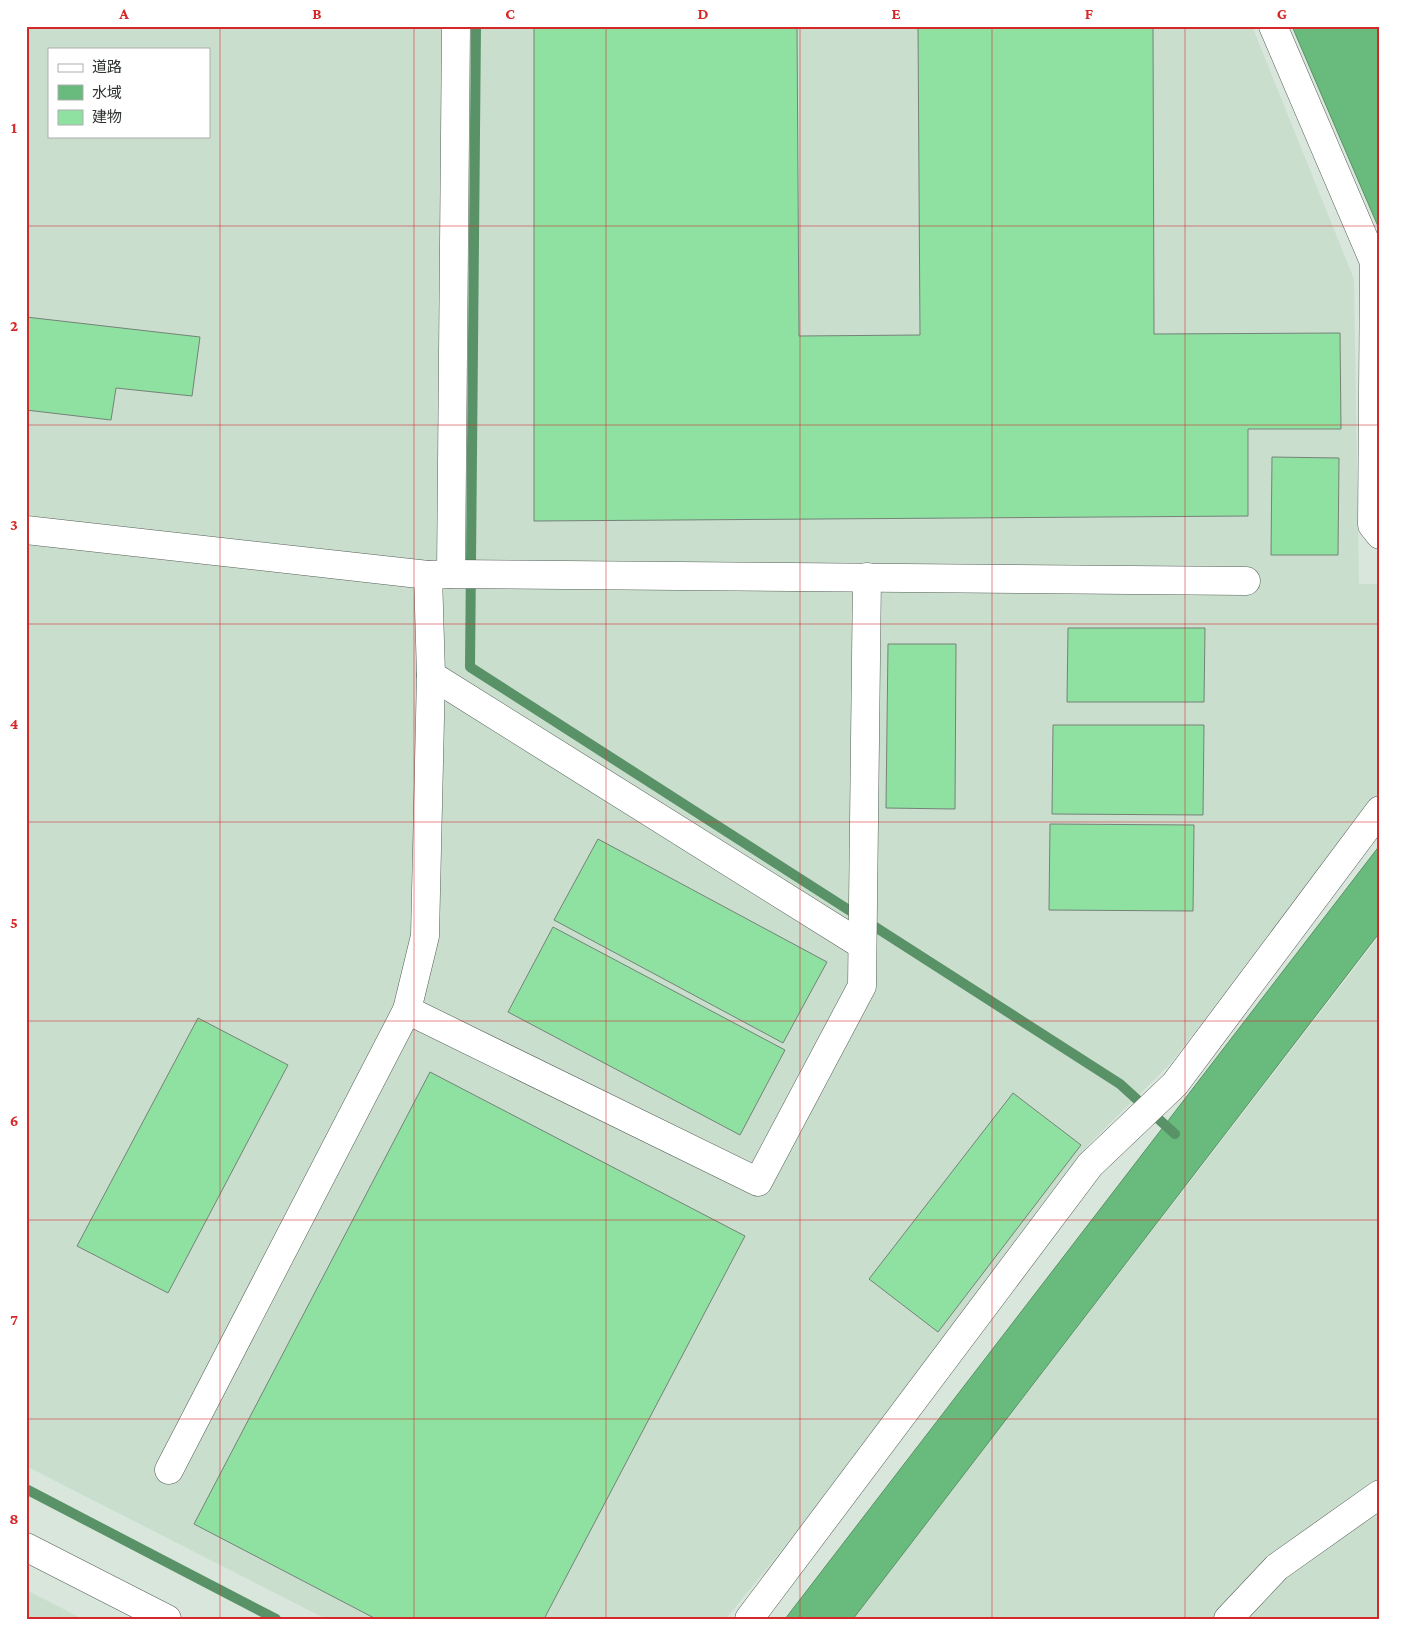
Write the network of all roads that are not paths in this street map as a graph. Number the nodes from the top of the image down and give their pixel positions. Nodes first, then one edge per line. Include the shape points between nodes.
1 (456, 26) edge
2 (1273, 26) edge
3 (26, 530) edge
4 (1380, 534) edge
5 (440, 574) junction
6 (867, 577) junction
7 (1246, 581) dead end
8 (431, 674) junction
9 (1380, 810) edge
10 (862, 946) junction
11 (407, 1010) junction
12 (169, 1470) dead end
13 (1380, 1494) edge
14 (26, 1547) edge
15 (166, 1619) edge
16 (749, 1619) edge
17 (1228, 1619) edge

1 - 5 street
2 - 4 street via 1374,262 1372,526
3 - 5 street
5 - 6 street
5 - 8 street
6 - 7 street
6 - 10 street
8 - 10 street
8 - 11 street via 425,936
9 - 16 street via 1175,1084 1090,1165
10 - 11 street via 862,986 758,1182
11 - 12 street
13 - 17 street via 1277,1567
14 - 15 street

